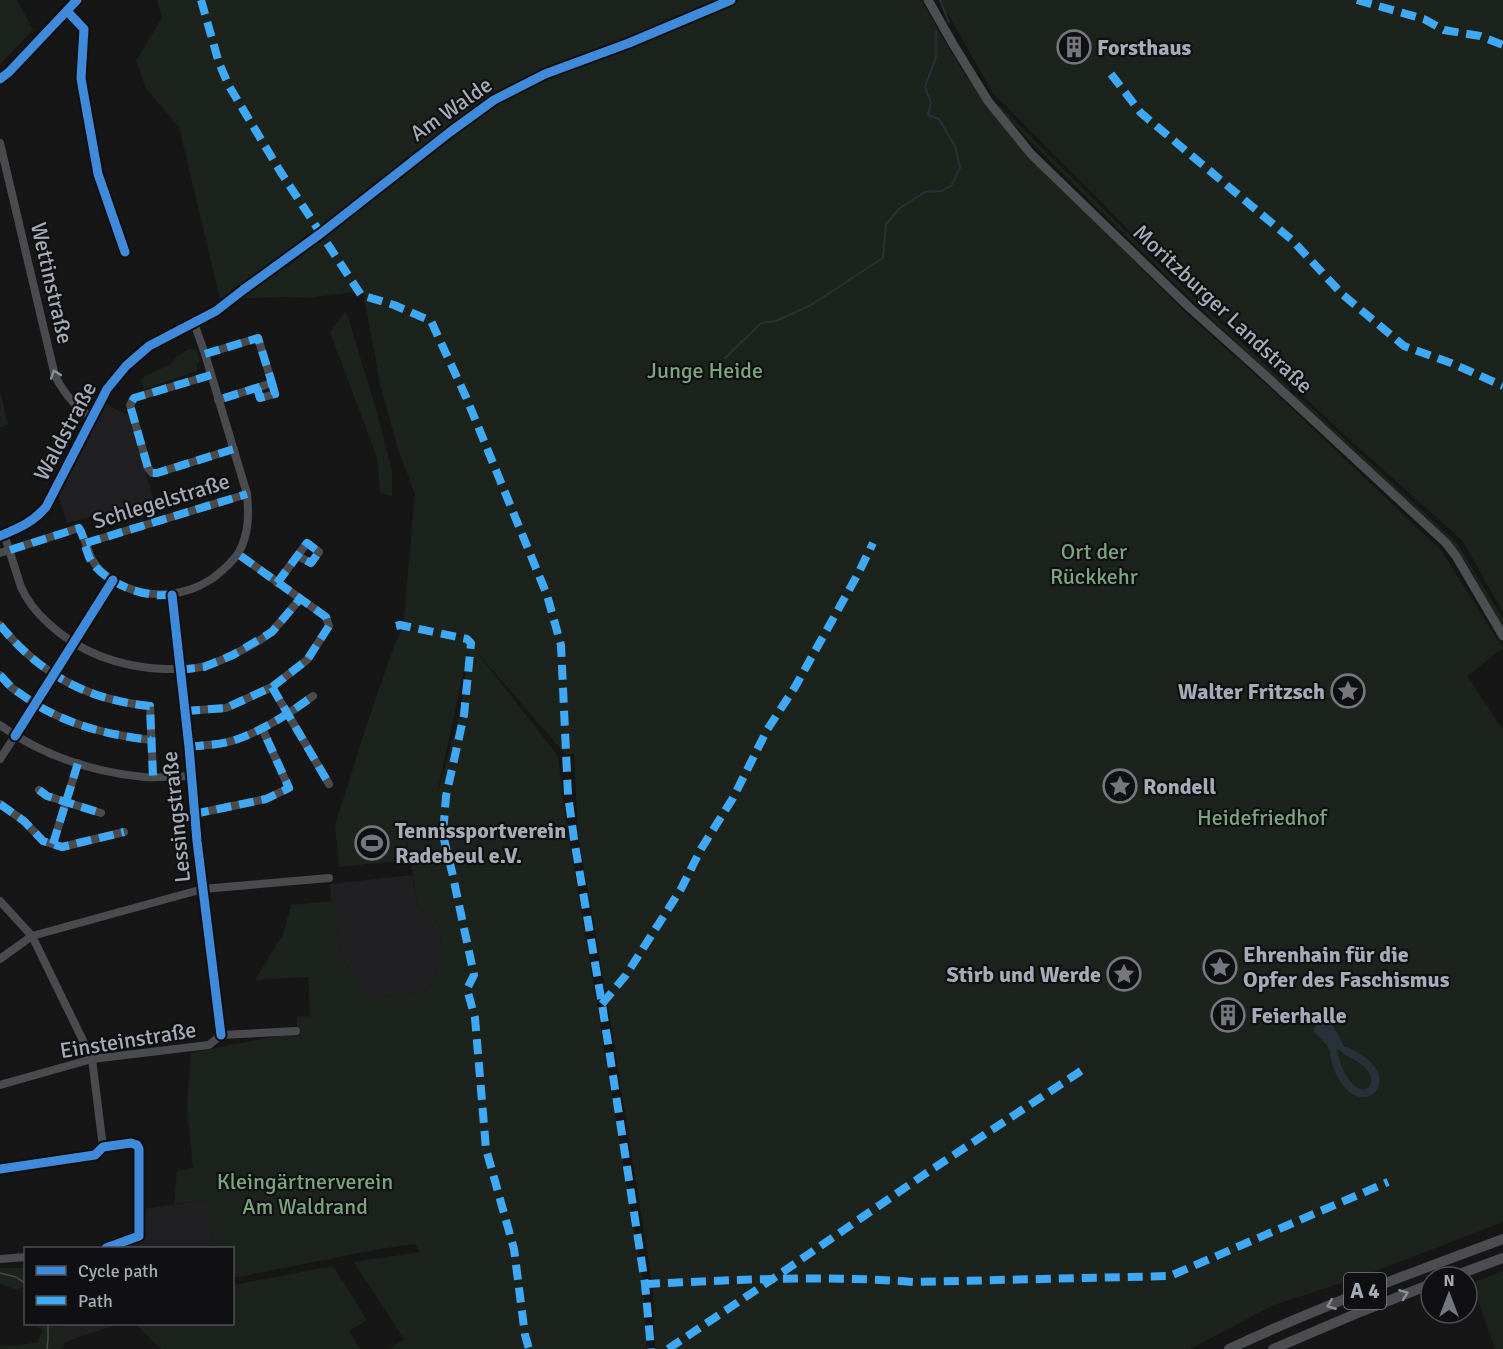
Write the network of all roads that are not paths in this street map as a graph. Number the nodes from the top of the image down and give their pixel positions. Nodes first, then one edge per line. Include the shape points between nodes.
1 (77, 0) edge
2 (731, 0) edge
3 (928, 0) edge
4 (67, 11) junction
5 (0, 79) edge
6 (0, 142) edge
7 (124, 252) dead end
8 (225, 304) joint
9 (194, 323) junction
10 (205, 354) junction
11 (211, 375) junction
12 (218, 400) junction
13 (92, 417) junction
14 (234, 449) junction
15 (247, 494) junction
16 (2, 535) edge
17 (86, 543) junction
18 (10, 550) junction
19 (0, 553) edge
20 (238, 554) junction
21 (298, 556) dead end
22 (277, 584) junction
23 (172, 595) junction
24 (300, 598) junction
25 (0, 625) edge
26 (1503, 636) edge
27 (180, 670) junction
28 (0, 675) edge
29 (272, 687) junction
30 (313, 696) dead end
31 (31, 701) dead end
32 (40, 707) dead end
33 (185, 711) junction
34 (287, 713) junction
35 (0, 724) edge
36 (262, 728) junction
37 (15, 736) junction
38 (151, 740) junction
39 (189, 747) junction
40 (0, 759) edge
41 (78, 763) junction
42 (191, 776) junction
43 (153, 777) junction
44 (329, 784) dead end
45 (39, 790) dead end
46 (67, 802) junction
47 (0, 804) edge
48 (101, 813) dead end
49 (194, 814) junction
50 (124, 832) dead end
51 (53, 844) junction
52 (329, 878) dead end
53 (203, 889) junction
54 (0, 902) edge
55 (32, 936) junction
56 (0, 959) edge
57 (296, 1031) dead end
58 (221, 1035) junction
59 (92, 1059) junction
60 (0, 1085) edge
61 (103, 1147) junction
62 (0, 1169) edge
63 (1503, 1239) edge
64 (112, 1247) edge
65 (24, 1257) edge
66 (1503, 1258) edge
67 (0, 1259) edge
68 (1479, 1267) edge
69 (1419, 1289) edge
70 (1229, 1349) edge
71 (1273, 1349) edge

1 - 4 street
2 - 8 street, Am Walde via 545,74 494,100
3 - 26 main road, Moritzburger Landstraße via 988,101 1030,154 1189,307 1446,543
4 - 5 street
4 - 7 street via 84,29 81,78 98,174
13 -> 6 street, Wettinstraße via 67,396 55,376
8 - 9 street, Waldstraße
9 - 10 street
9 - 13 street, Waldstraße via 149,346 126,366 107,389
10 - 11 street
10 - 12 street via 258,338 272,383
11 - 12 street
11 - 14 street via 131,402 148,468 157,473
12 - 14 street
13 - 16 street, Waldstraße via 46,507 28,524
14 - 15 street
15 - 17 street, Schlegelstraße
15 - 20 street via 249,516
16 - 18 street
17 - 18 street via 79,528
17 - 23 street via 91,560 113,580 150,595
18 - 19 street
18 - 27 street via 24,595 40,616 73,643 108,660
20 - 22 street
20 - 23 street via 205,583
21 - 22 street
22 - 24 street
23 - 27 street, Lessingstraße
24 - 27 street via 272,632 204,667
24 - 29 street via 326,617 329,626 307,660
25 - 38 street via 24,652 64,681 98,696 150,706
27 - 33 street, Lessingstraße
28 - 31 street
29 - 33 street via 226,708
29 - 34 street
30 - 34 street
32 - 38 street via 86,728
33 - 39 street, Lessingstraße
34 - 36 street
34 - 44 street
35 - 37 street
36 - 39 street via 234,740
36 - 49 street via 289,788 266,799
37 - 40 street
37 - 41 street
38 - 43 street
39 - 42 street, Lessingstraße
41 - 43 street
41 - 46 street
42 - 43 street
42 - 49 street, Lessingstraße
45 - 46 street
46 - 48 street
46 - 51 street
47 - 51 street
49 - 53 street, Lessingstraße
50 - 51 street via 62,847
52 - 53 street
53 - 55 street
53 - 58 street, Lessingstraße
54 - 55 street
55 - 56 street
55 - 59 street
57 - 58 street, Einsteinstraße
58 - 59 street, Einsteinstraße via 209,1045
59 - 60 street, Einsteinstraße
59 - 61 street
61 - 62 street via 94,1155
61 - 64 street via 131,1143 140,1149 139,1236
63 -> 70 highway, A 4 via 1330,1305
65 - 67 street
66 - 68 highway
71 -> 69 highway, A 4

